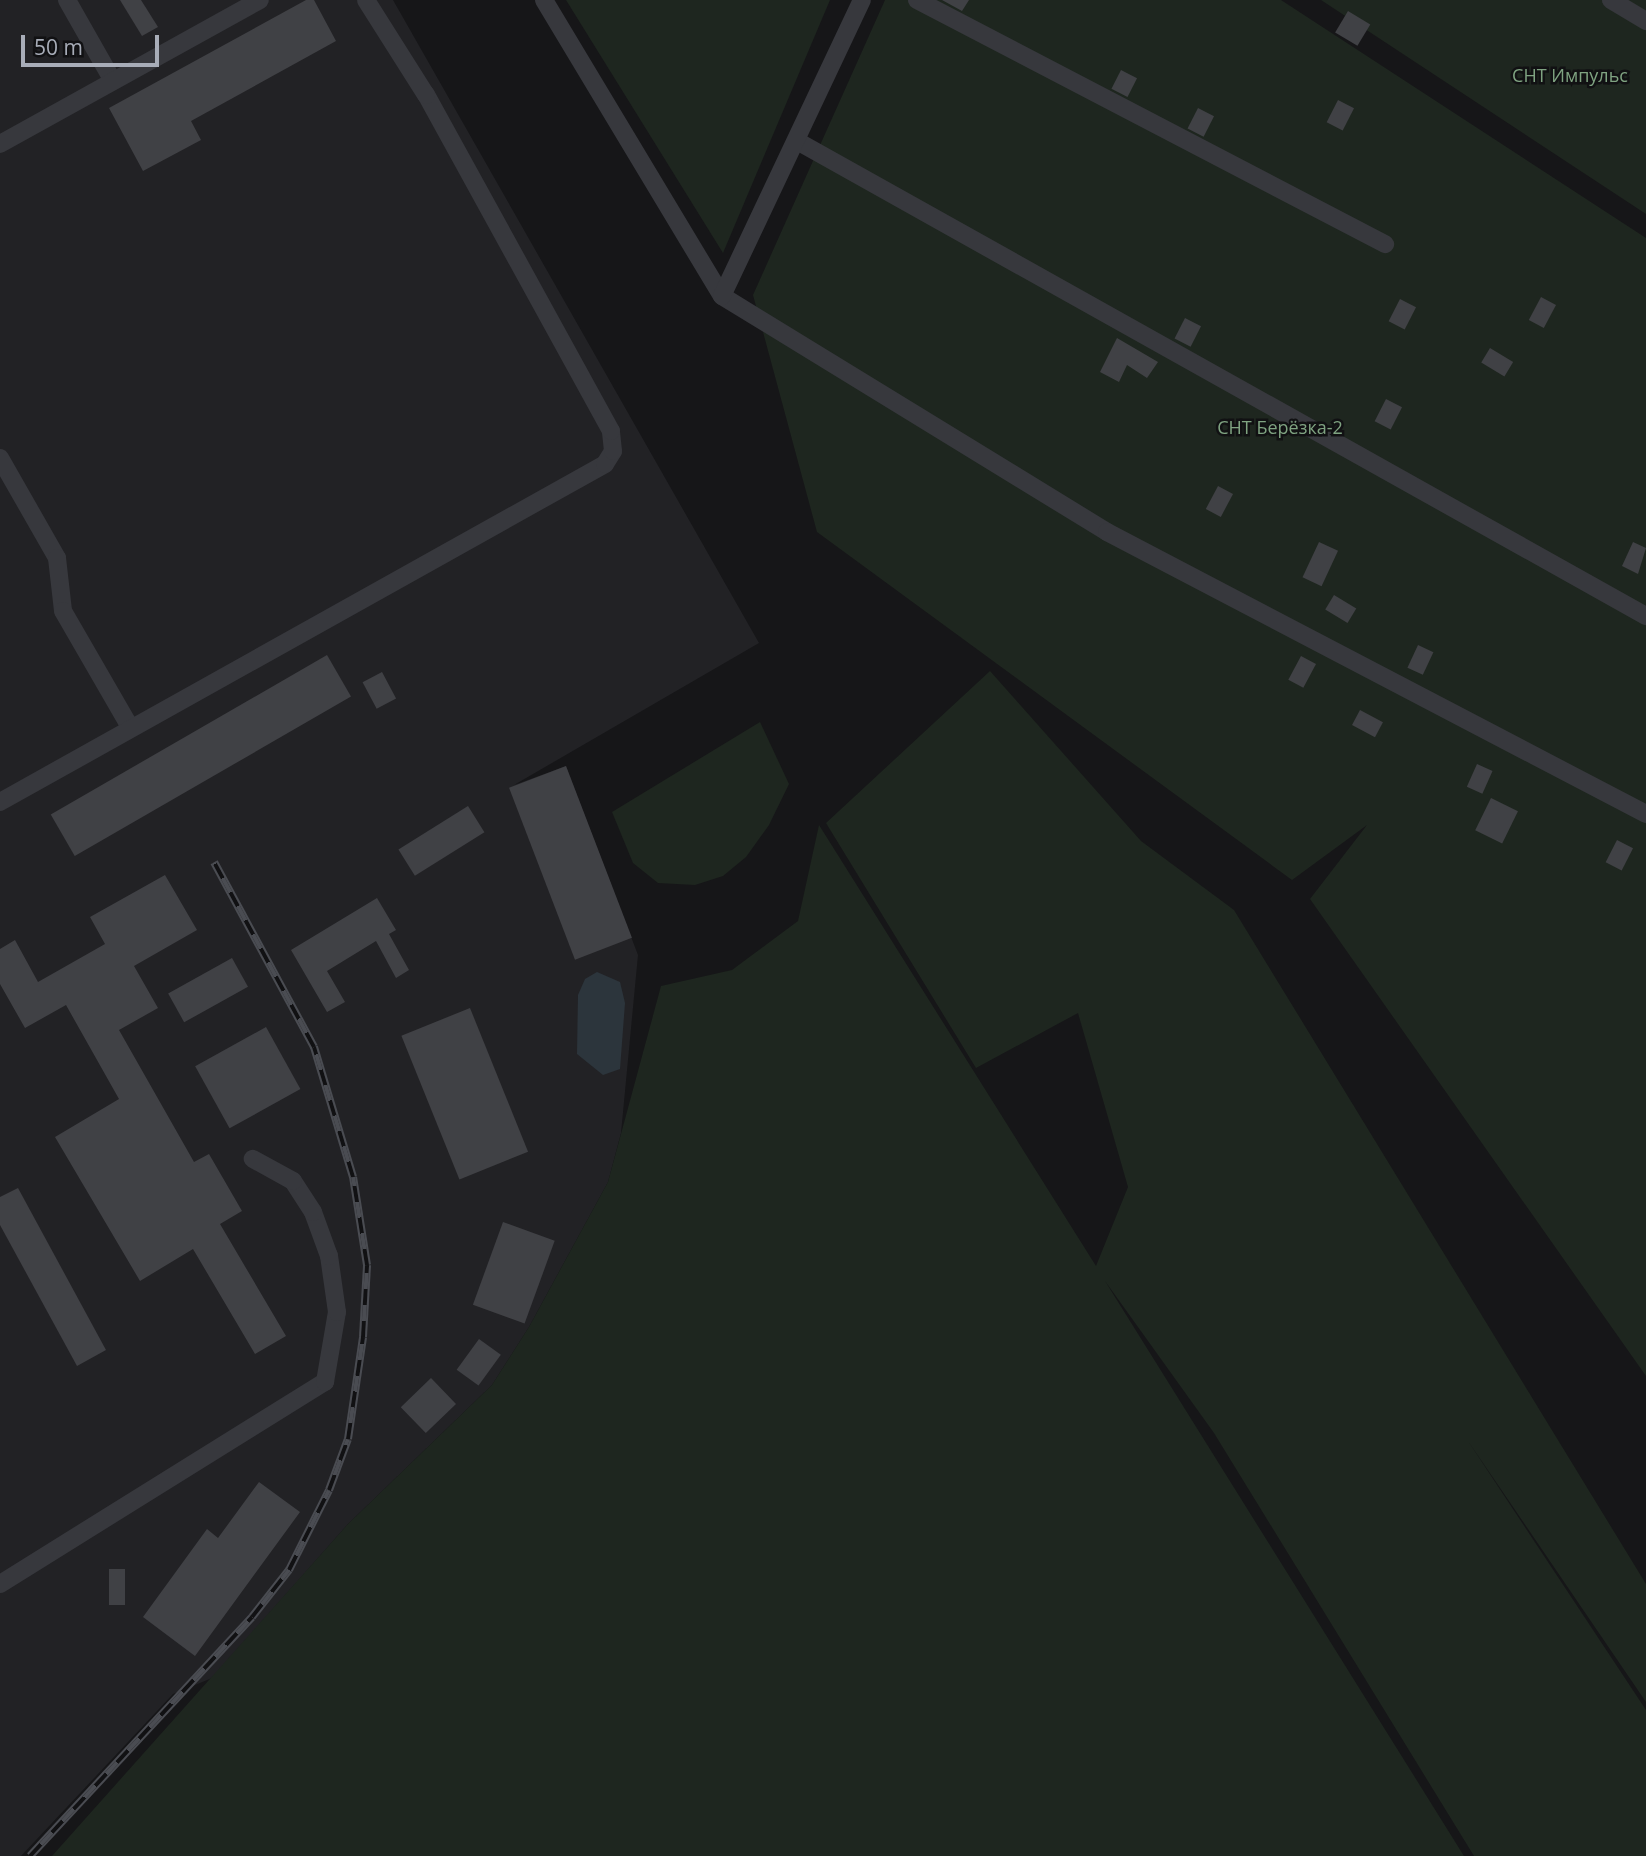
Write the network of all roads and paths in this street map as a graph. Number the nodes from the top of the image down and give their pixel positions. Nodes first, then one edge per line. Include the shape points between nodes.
1 (67, 0) edge
2 (260, 0) edge
3 (366, 0) edge
4 (544, 0) edge
5 (862, 0) edge
6 (917, 0) edge
7 (1611, 0) edge
8 (1646, 20) edge
9 (113, 81) junction
10 (2, 138) edge
11 (797, 141) junction
12 (1385, 244) dead end
13 (722, 296) junction
14 (0, 458) edge
15 (1646, 616) edge
16 (130, 727) junction
17 (0, 802) edge
18 (1646, 814) edge
19 (253, 1159) dead end
20 (237, 1430) dead end
21 (227, 1447) junction
22 (0, 1584) edge

1 - 9 lane
2 - 9 lane
3 - 16 lane via 426,95 611,431 613,451 605,464
4 - 13 lane
5 - 11 lane
6 - 12 lane
7 - 8 lane
9 - 10 lane
11 - 13 lane
11 - 15 lane
13 - 18 lane via 1107,532
14 - 16 lane via 57,558 63,611
16 - 17 lane
19 - 21 lane via 293,1181 313,1212 329,1256 337,1312 326,1382
20 - 21 lane
21 - 22 lane

